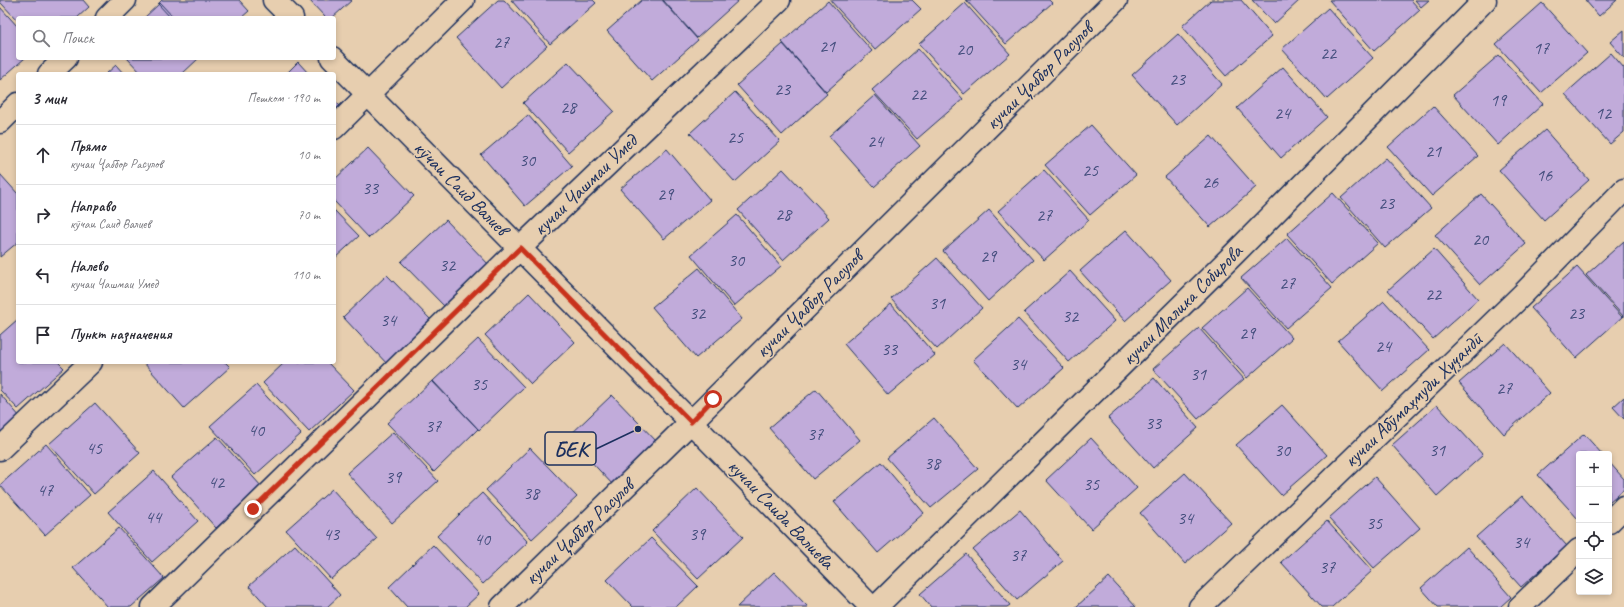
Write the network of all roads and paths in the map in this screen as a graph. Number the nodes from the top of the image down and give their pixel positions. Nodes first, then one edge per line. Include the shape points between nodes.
1 (125, 0) edge
2 (274, 0) edge
3 (462, 0) edge
4 (779, 0) edge
5 (1116, 0) edge
6 (1485, 0) edge
7 (109, 16) edge
8 (290, 16) edge
9 (64, 60) edge
10 (334, 60) edge
11 (51, 72) edge
12 (369, 95) junction
13 (16, 106) edge
14 (0, 122) edge
15 (336, 126) edge
16 (1624, 190) edge
17 (520, 248) junction
18 (89, 364) edge
19 (691, 422) junction
20 (0, 449) edge
21 (1624, 507) edge
22 (1612, 519) edge
23 (1576, 553) edge
24 (152, 607) edge
25 (502, 607) edge
26 (871, 607) edge
27 (876, 607) edge
28 (1200, 607) edge
29 (1520, 607) edge

1 - 7 street
2 - 8 street
3 - 12 street
4 - 17 street, кучаи Чашмаи Умед
5 - 19 street, кучаи Ҷаббор Расулов
6 - 27 street, кучаи Малика Собирова via 1235,253
9 - 11 street
10 - 12 street, кӯчаи Саид Валиев
12 - 15 street
12 - 17 street, кӯчаи Саид Валиев
13 - 14 street
16 - 28 street, кучаи Абӯмаҳмуди Хуҷандӣ via 1522,295
17 - 19 street, кӯчаи Саид Валиев
17 - 24 street, кучаи Чашмаи Умед
18 - 20 street
19 - 25 street, кучаи Ҷаббор Расулов
19 - 26 street, кучаи Саида Валиева
21 - 22 street
23 - 29 street

